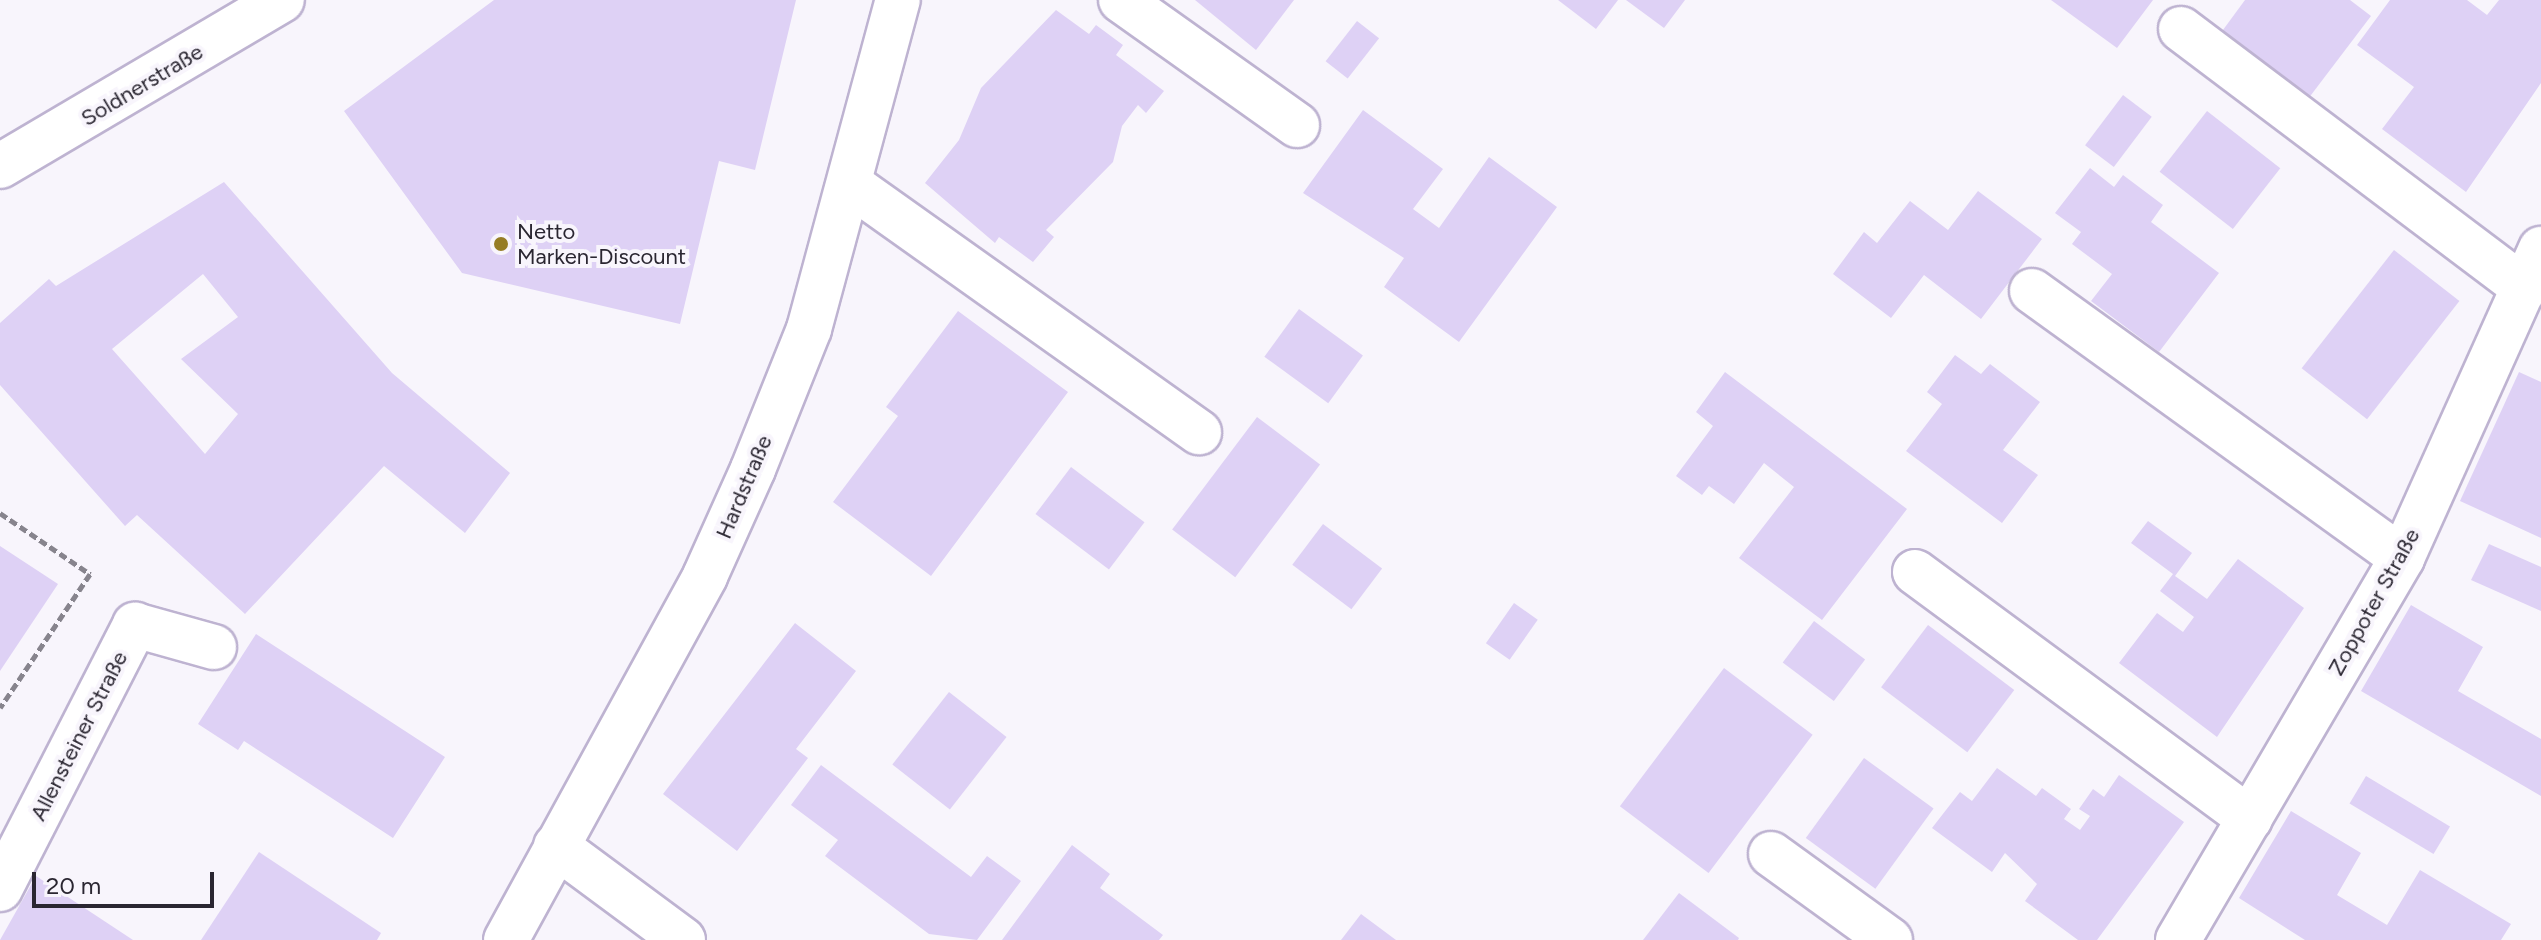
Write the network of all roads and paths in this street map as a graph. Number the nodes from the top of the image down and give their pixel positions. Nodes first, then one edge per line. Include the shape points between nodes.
1 (282, 0) edge
2 (898, 0) edge
3 (1121, 0) edge
4 (2181, 29) dead end
5 (1297, 125) dead end
6 (0, 166) edge
7 (851, 185) junction
8 (2533, 268) edge
9 (2032, 291) dead end
10 (1199, 432) dead end
11 (0, 513) edge
12 (2402, 558) junction
13 (1915, 572) dead end
14 (214, 647) dead end
15 (0, 708) edge
16 (2250, 819) junction
17 (556, 846) junction
18 (1771, 854) dead end
19 (0, 889) edge
20 (506, 940) edge
21 (683, 940) edge
22 (1890, 940) edge
23 (2178, 940) edge

1 - 6 street, Soldnerstraße
2 - 7 street, Hardstraße
3 - 5 street
4 - 8 street
7 - 10 street
7 - 17 street, Hardstraße via 809,329 753,469 705,576
8 - 12 street, Zoppoter Straße
9 - 12 street
11 - 15 path via 90,574
12 - 16 street, Zoppoter Straße
13 - 16 street
14 - 19 street, Allensteiner Straße via 135,625
16 - 23 street, Zoppoter Straße
17 - 20 street, Hardstraße
17 - 21 street
18 - 22 street

